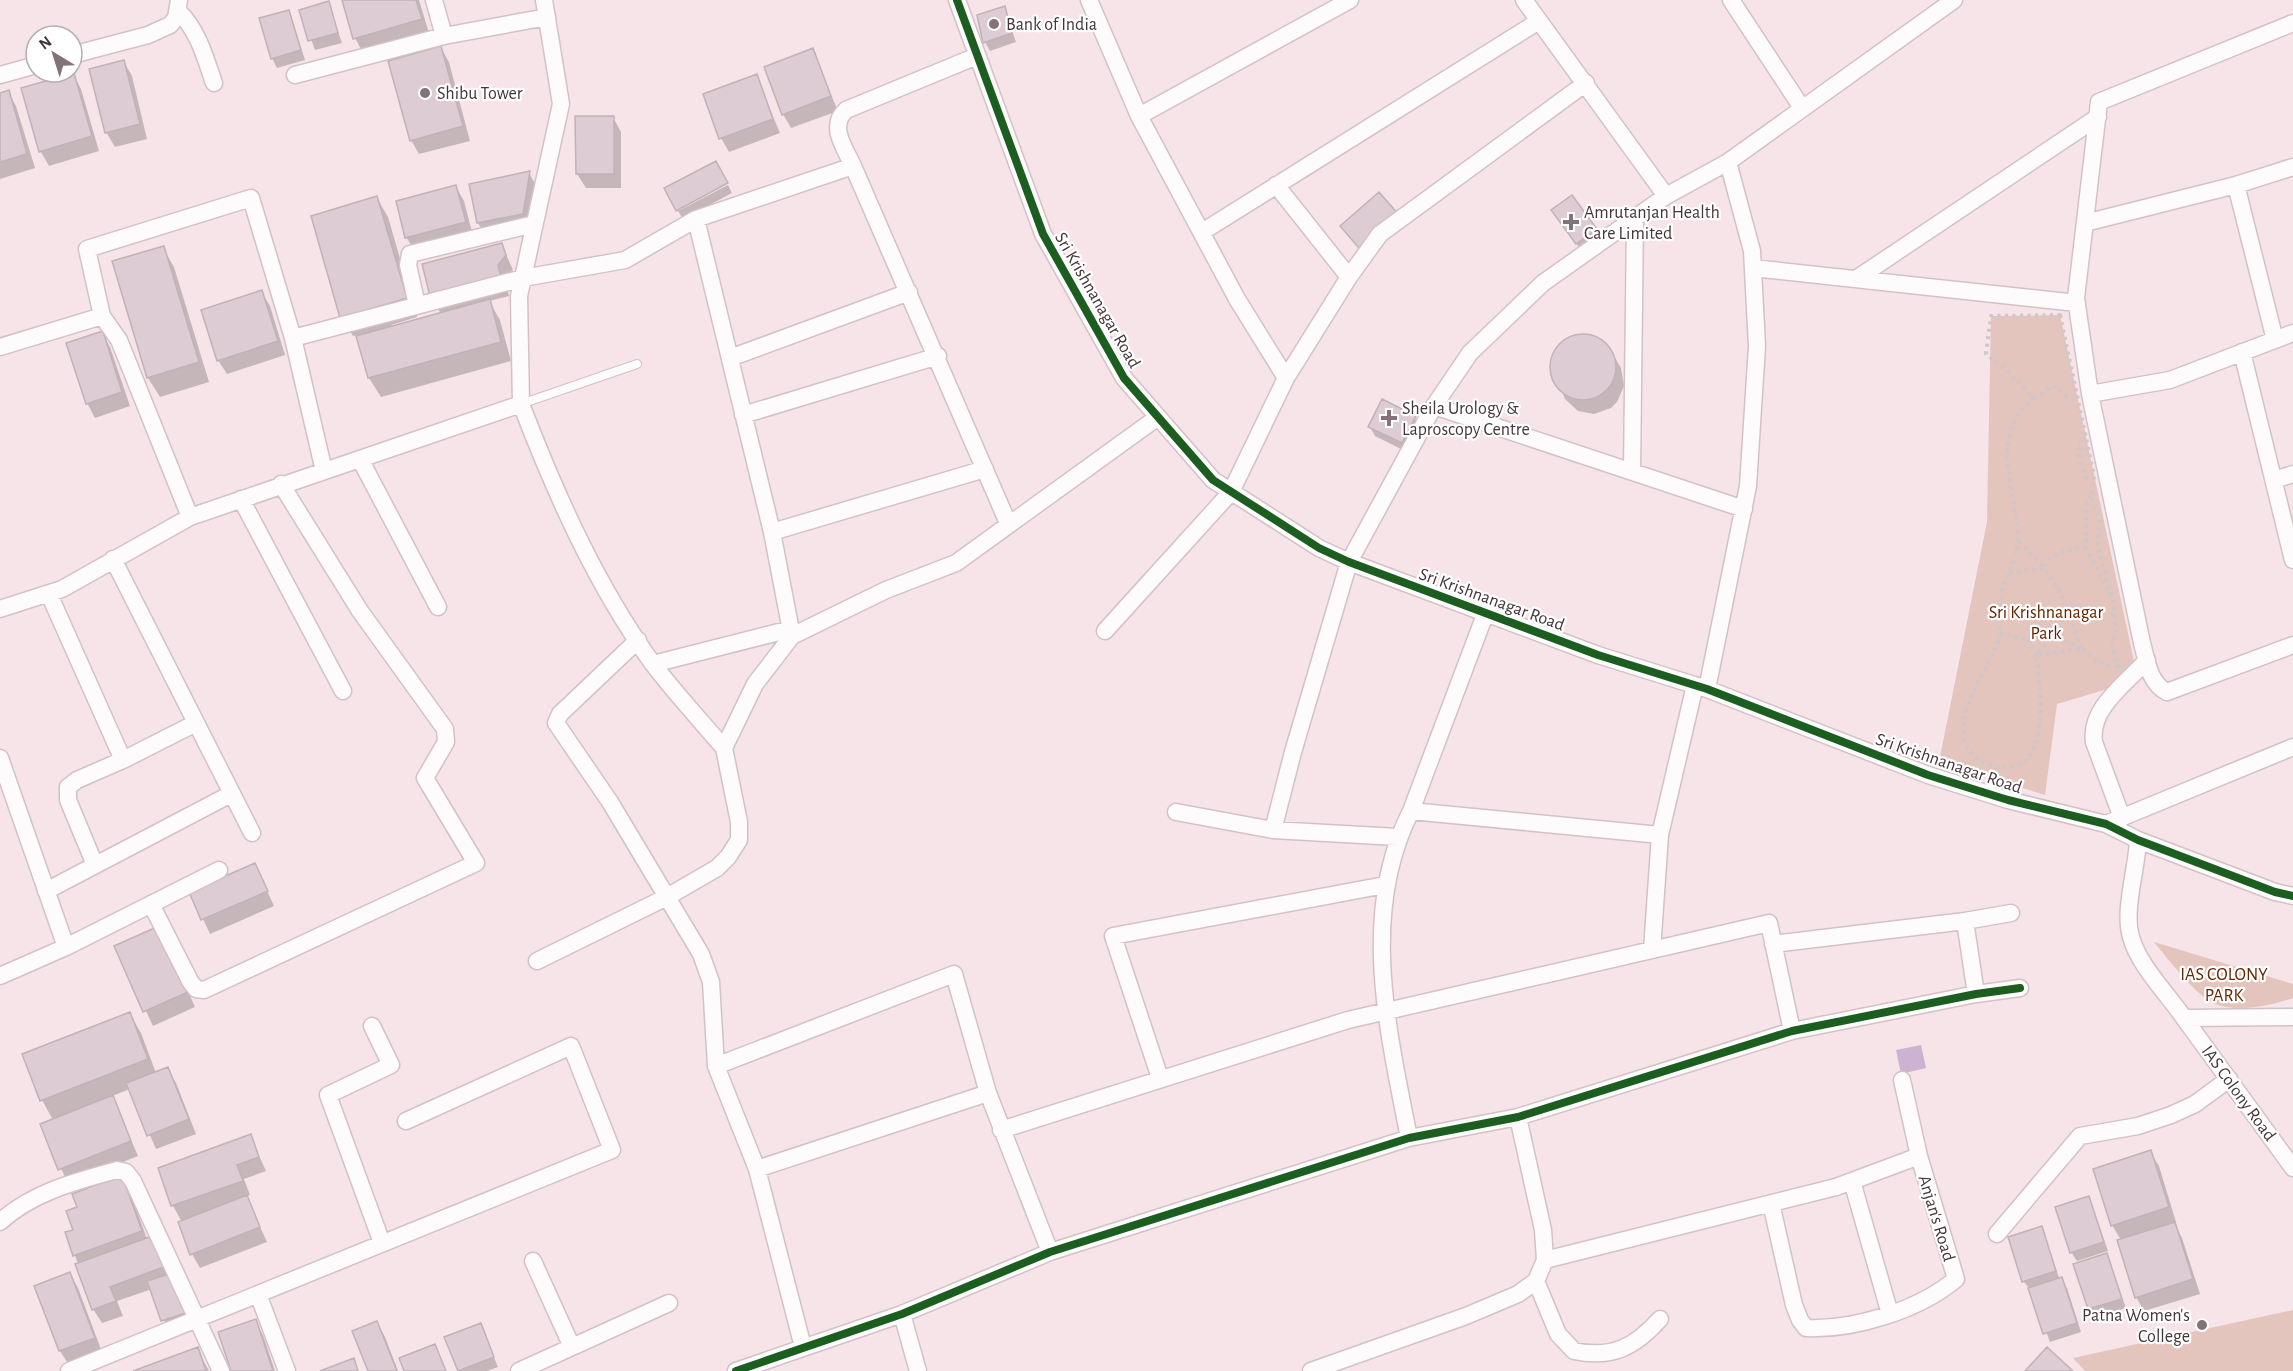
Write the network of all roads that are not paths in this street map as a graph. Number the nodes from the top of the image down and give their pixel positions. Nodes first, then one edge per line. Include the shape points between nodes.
1 (434, 0) edge
2 (544, 0) edge
3 (957, 0) edge
4 (1089, 0) edge
5 (1350, 0) edge
6 (1731, 0) edge
7 (1525, 1) edge
8 (1944, 3) edge
9 (179, 5) edge
10 (547, 17) junction
11 (1539, 21) junction
12 (2293, 23) edge
13 (444, 36) junction
14 (84, 53) edge
15 (977, 56) junction
16 (24, 68) edge
17 (0, 75) edge
18 (295, 75) dead end
19 (214, 83) dead end
20 (1586, 83) junction
21 (1802, 108) junction
22 (1139, 116) junction
23 (2098, 117) junction
24 (1728, 162) junction
25 (853, 166) junction
26 (2293, 167) edge
27 (1276, 185) junction
28 (2236, 185) junction
29 (1666, 196) junction
30 (1635, 218) junction
31 (696, 219) junction
32 (2085, 223) junction
33 (534, 224) junction
34 (1202, 232) junction
35 (1753, 268) junction
36 (1349, 276) junction
37 (523, 278) junction
38 (1856, 279) junction
39 (909, 292) junction
40 (2077, 303) junction
41 (417, 305) junction
42 (102, 316) junction
43 (2293, 333) edge
44 (293, 338) junction
45 (2275, 340) junction
46 (0, 347) edge
47 (2242, 352) junction
48 (938, 356) junction
49 (730, 358) junction
50 (637, 364) dead end
51 (1286, 378) junction
52 (2090, 394) junction
53 (521, 404) junction
54 (1434, 406) junction
55 (743, 415) junction
56 (1158, 417) junction
57 (360, 459) junction
58 (985, 468) junction
59 (324, 471) junction
60 (1632, 472) junction
61 (2293, 474) edge
62 (2274, 480) junction
63 (281, 484) junction
64 (1231, 492) junction
65 (241, 499) junction
66 (1744, 509) junction
67 (190, 517) junction
68 (1008, 523) junction
69 (772, 532) junction
70 (113, 559) junction
71 (2293, 560) edge
72 (1349, 562) junction
73 (49, 594) junction
74 (438, 607) dead end
75 (0, 609) edge
76 (1486, 612) junction
77 (791, 632) junction
78 (1105, 632) dead end
79 (639, 640) junction
80 (2293, 645) edge
81 (2147, 660) junction
82 (653, 663) junction
83 (1701, 687) junction
84 (343, 691) dead end
85 (196, 723) junction
86 (2293, 747) edge
87 (724, 748) junction
88 (0, 758) edge
89 (123, 760) junction
90 (231, 794) junction
91 (1411, 811) junction
92 (1176, 812) dead end
93 (2114, 821) junction
94 (1273, 830) junction
95 (252, 833) dead end
96 (1660, 835) junction
97 (1398, 837) junction
98 (2138, 840) junction
99 (95, 866) junction
100 (219, 870) dead end
101 (1385, 885) junction
102 (46, 891) junction
103 (2293, 896) edge
104 (667, 897) junction
105 (151, 904) junction
106 (2012, 913) dead end
107 (1965, 921) junction
108 (1773, 944) junction
109 (66, 947) junction
110 (1652, 950) junction
111 (537, 962) dead end
112 (0, 976) edge
113 (2020, 988) dead end
114 (1976, 994) junction
115 (1387, 1012) junction
116 (2293, 1017) edge
117 (2184, 1018) junction
118 (372, 1026) dead end
119 (1792, 1031) junction
120 (716, 1066) junction
121 (1160, 1078) junction
122 (2229, 1079) junction
123 (1902, 1080) dead end
124 (988, 1093) junction
125 (1518, 1117) junction
126 (406, 1121) dead end
127 (1001, 1130) junction
128 (1409, 1138) junction
129 (1919, 1156) junction
130 (2293, 1168) edge
131 (757, 1169) junction
132 (1852, 1181) junction
133 (1771, 1203) junction
134 (0, 1222) edge
135 (1997, 1234) dead end
136 (382, 1243) junction
137 (1050, 1252) junction
138 (1545, 1260) junction
139 (533, 1261) dead end
140 (1536, 1281) junction
141 (258, 1294) junction
142 (669, 1303) dead end
143 (902, 1314) junction
144 (1890, 1314) junction
145 (197, 1317) junction
146 (1660, 1319) dead end
147 (572, 1347) junction
148 (803, 1347) junction
149 (69, 1371) edge
150 (220, 1371) edge
151 (287, 1371) edge
152 (519, 1371) edge
153 (736, 1371) edge
154 (918, 1371) edge
155 (1311, 1371) edge

1 - 13 street
2 - 10 street
3 - 15 street, Sri Krishnanagar Road
4 - 22 street
5 - 22 street
6 - 21 street
7 - 11 street
8 - 21 street
9 - 14 street via 176,18 162,30
9 - 19 street via 199,41
10 - 13 street
10 - 33 street via 561,104
11 - 20 street
11 - 27 street
12 - 23 street via 2099,102
13 - 18 street
15 - 25 street via 846,110 836,124
15 - 56 street, Sri Krishnanagar Road via 1043,234 1124,378
16 - 17 street
20 - 29 street
20 - 36 street via 1380,234
21 - 24 street
22 - 34 street
23 - 32 street
23 - 38 street
24 - 29 street
24 - 35 street via 1752,250
25 - 31 street
25 - 39 street
26 - 28 street
27 - 34 street
27 - 36 street
28 - 32 street
28 - 45 street
29 - 30 street
30 - 54 street via 1543,283 1470,353
30 - 60 street
31 - 37 street via 625,260
31 - 49 street
32 - 40 street
33 - 37 street
33 - 41 street via 410,254 408,265
34 - 51 street via 1236,299
35 - 38 street
35 - 66 street via 1756,346
36 - 51 street
37 - 41 street
37 - 53 street via 519,296
38 - 40 street
39 - 48 street
39 - 49 street
40 - 52 street
41 - 44 street
42 - 44 street via 87,249 251,198
42 - 46 street
42 - 67 street via 119,340
43 - 45 street
44 - 59 street
45 - 47 street
47 - 52 street via 2170,380
47 - 62 street
48 - 55 street
48 - 58 street
49 - 55 street
50 - 53 lane
51 - 64 street
52 - 81 street
53 - 57 street
53 - 79 street via 567,517
54 - 60 street
54 - 72 street
55 - 69 street
56 - 64 street, Sri Krishnanagar Road via 1213,480
56 - 68 street
57 - 59 street
57 - 74 street
58 - 68 street
58 - 69 street
59 - 63 street
60 - 66 street
61 - 62 street
62 - 71 street
63 - 65 street
63 - 105 street via 360,611 445,729 446,742 425,778 476,863 204,990 196,989 190,981
64 - 72 street, Sri Krishnanagar Road via 1319,549
64 - 78 street
65 - 67 street
65 - 84 street
66 - 83 street
67 - 70 street
68 - 77 street via 956,563
69 - 77 street
70 - 73 street
70 - 85 street
72 - 76 street, Sri Krishnanagar Road
72 - 94 street
73 - 75 street
73 - 89 street
76 - 83 street, Sri Krishnanagar Road via 1598,655
76 - 91 street
77 - 82 street
77 - 87 street via 755,684
79 - 82 street
79 - 104 street via 560,714 556,723 610,802
80 - 81 street via 2167,692 2158,687
81 - 93 street via 2105,705 2092,729
82 - 87 street
83 - 93 street, Sri Krishnanagar Road via 1928,775 1990,786
83 - 96 street
85 - 89 street
85 - 90 street
86 - 93 street
87 - 104 street via 740,822 739,840 717,868
88 - 102 street
89 - 99 street via 77,780 67,793
90 - 95 street
90 - 99 street
91 - 96 street
91 - 97 street
92 - 94 street
93 - 98 street, Sri Krishnanagar Road
94 - 97 street
96 - 110 street
97 - 101 street
98 - 103 street, Sri Krishnanagar Road
98 - 117 street, IAS Colony Road via 2130,936
99 - 102 street
100 - 105 street
101 - 115 street via 1381,954
101 - 121 street via 1113,936
102 - 109 street
104 - 111 street
104 - 120 street via 701,954 711,982
105 - 109 street
106 - 107 street
107 - 108 street
107 - 114 street
108 - 110 street via 1769,923
108 - 119 street
109 - 112 street
110 - 115 street
113 - 114 street
114 - 119 street
115 - 121 street via 1348,1020
115 - 128 street
116 - 117 street, IAS Colony Road
117 - 122 street, IAS Colony Road
118 - 136 street via 392,1065 328,1095
119 - 125 street
120 - 124 street via 954,974
120 - 131 street
121 - 127 street
122 - 130 street, IAS Colony Road
122 - 135 street via 2195,1104 2171,1114 2138,1126 2080,1136
123 - 129 street, Anjan's Road
124 - 127 street
124 - 131 street
125 - 128 street
125 - 138 street via 1537,1196
126 - 136 street via 571,1046 612,1150
127 - 137 street
128 - 137 street
129 - 132 street
129 - 144 street, Anjan's Road via 1956,1279 1936,1295
131 - 148 street
132 - 133 street
132 - 144 street
133 - 138 street
133 - 144 street via 1794,1305 1806,1328
134 - 145 street via 32,1198 117,1170 126,1172
136 - 141 street
137 - 143 street
138 - 140 street
139 - 147 street
140 - 146 street via 1558,1334 1574,1351 1597,1354 1621,1349 1646,1335
140 - 155 street via 1518,1294 1466,1316
141 - 145 street
141 - 151 street
142 - 147 street
143 - 148 street
143 - 154 street
145 - 149 street
145 - 150 street
147 - 152 street
148 - 153 street

